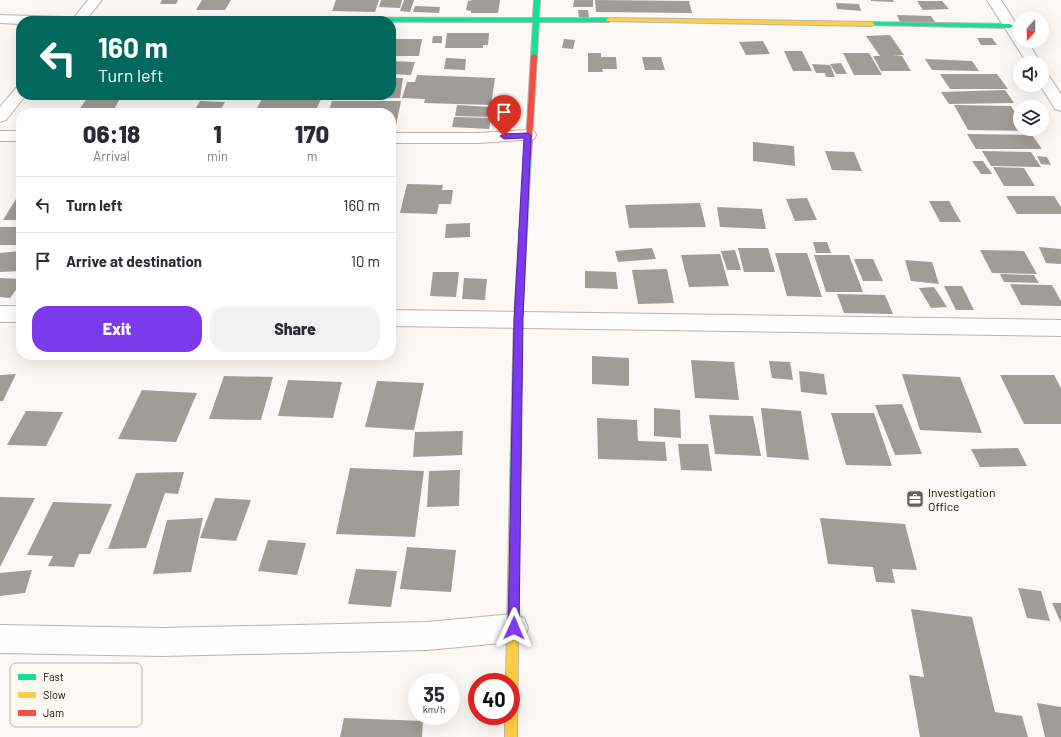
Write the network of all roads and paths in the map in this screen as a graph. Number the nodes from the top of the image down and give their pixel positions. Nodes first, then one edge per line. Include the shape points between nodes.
1 (96, 0) edge
2 (537, 0) edge
3 (994, 0) edge
4 (82, 16) edge
5 (0, 19) edge
6 (16, 19) edge
7 (396, 19) edge
8 (535, 19) junction
9 (1010, 26) junction
10 (1029, 56) edge
11 (1049, 87) edge
12 (16, 97) edge
13 (1061, 106) edge
14 (0, 117) edge
15 (528, 135) junction
16 (0, 136) edge
17 (16, 136) edge
18 (396, 138) edge
19 (0, 314) edge
20 (16, 314) edge
21 (396, 318) edge
22 (518, 319) junction
23 (1061, 328) edge
24 (514, 628) junction
25 (0, 639) edge
26 (511, 737) edge

1 - 4 street
2 - 8 street
3 - 9 street
5 - 6 street
7 - 8 street
8 - 9 street
8 - 15 street
9 - 10 street
11 - 13 street
12 - 14 street
15 - 18 street
15 - 22 street
16 - 17 street
19 - 20 street
21 - 22 street
22 - 23 street
22 - 24 street
24 - 25 street via 419,637 162,642
24 - 26 street

